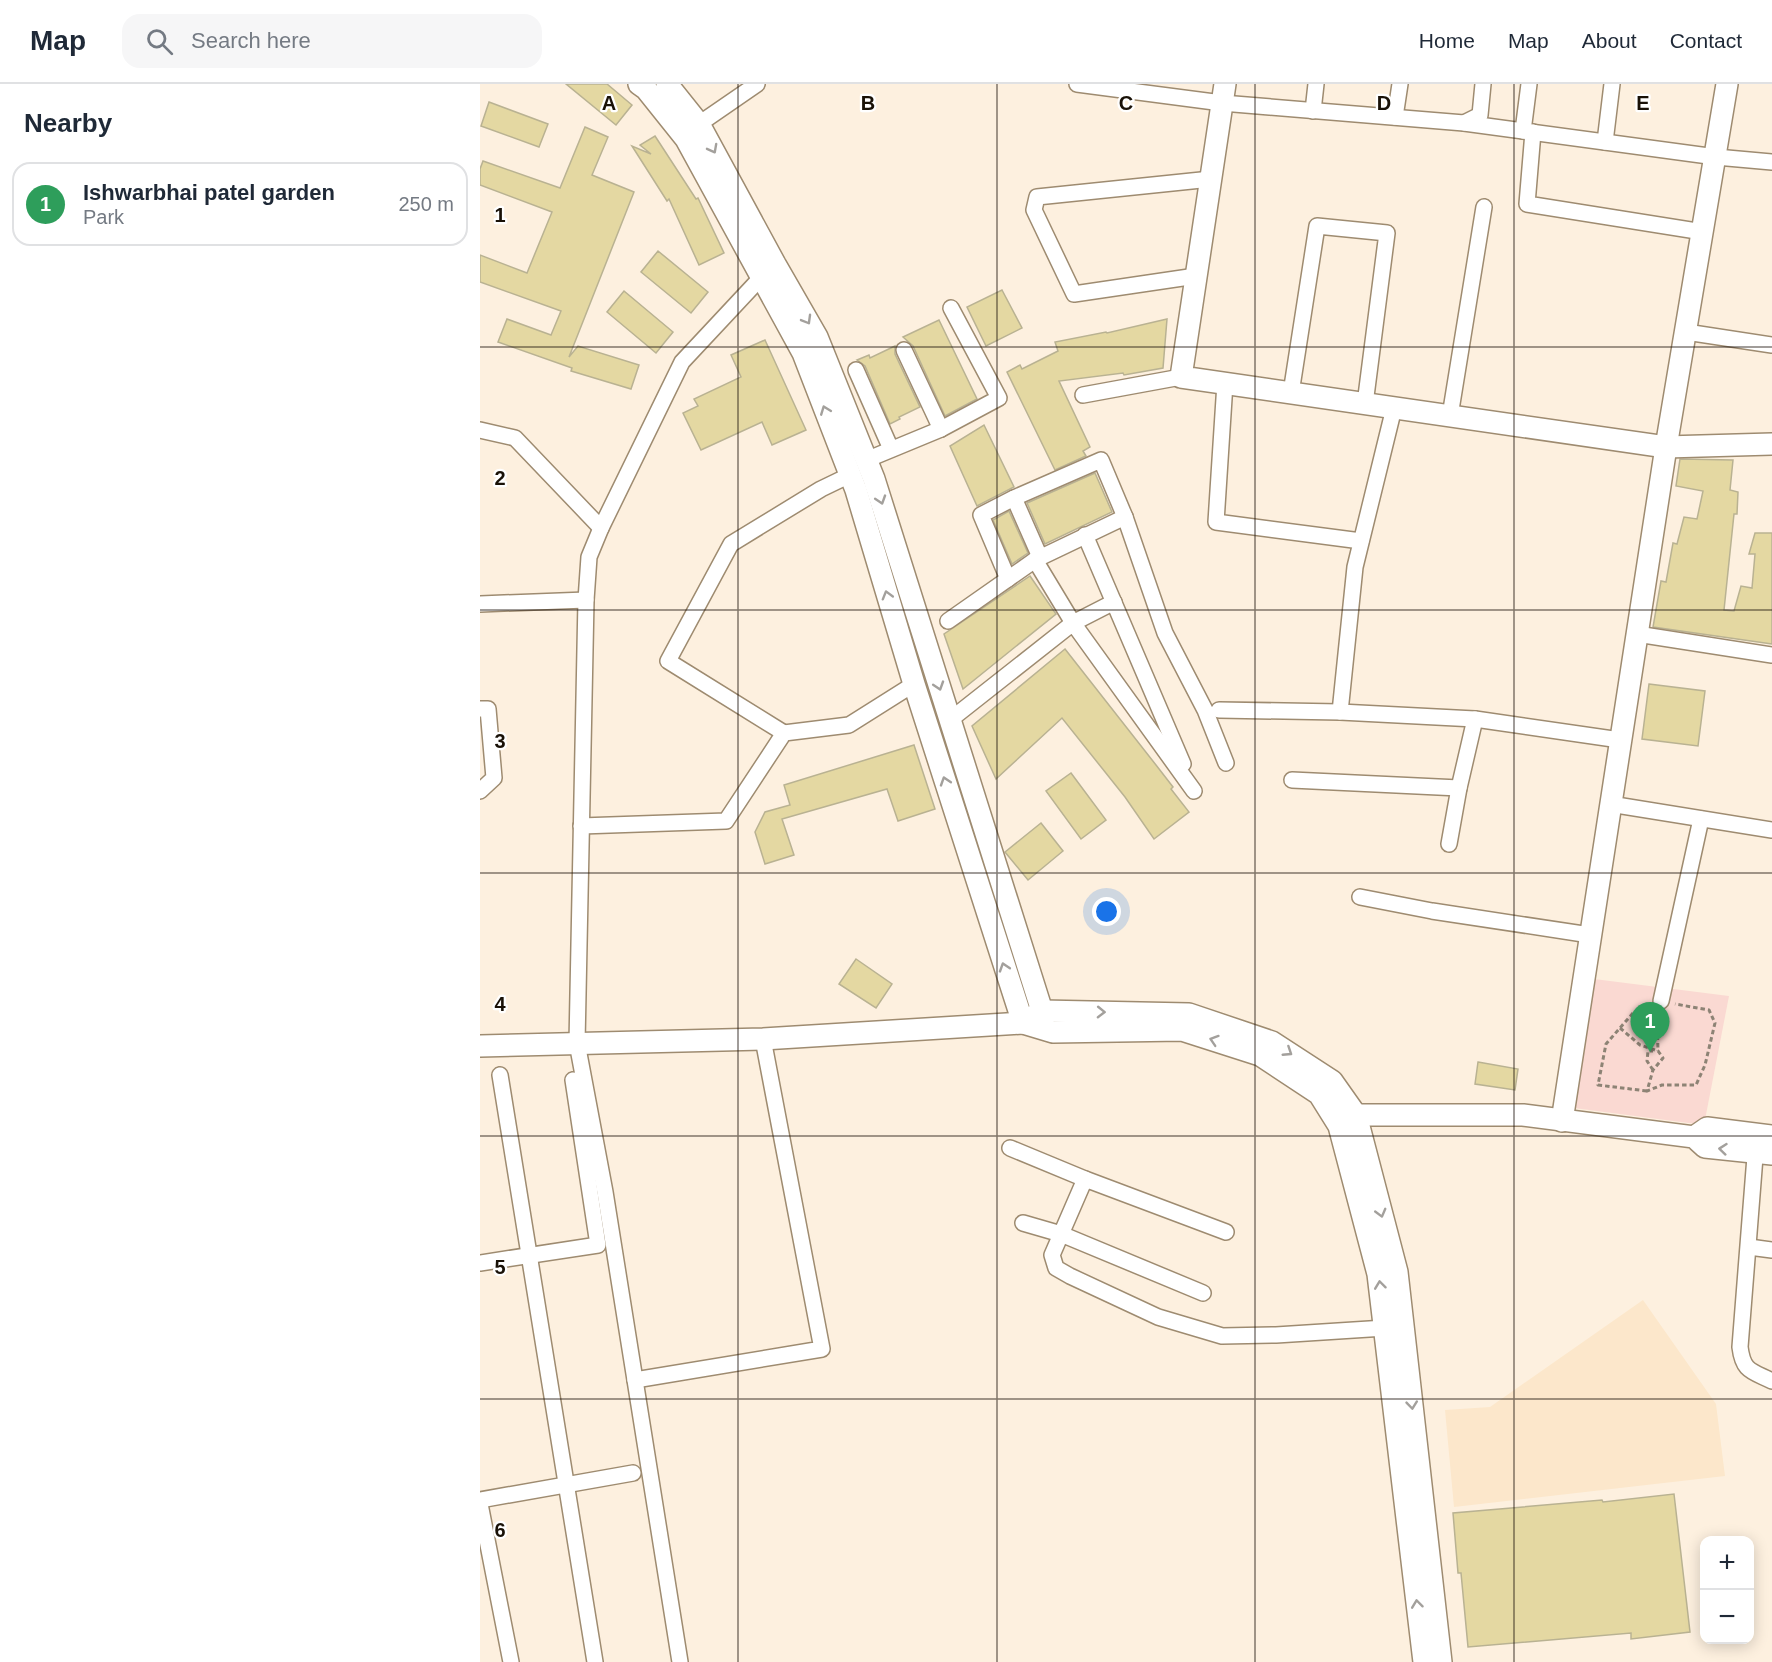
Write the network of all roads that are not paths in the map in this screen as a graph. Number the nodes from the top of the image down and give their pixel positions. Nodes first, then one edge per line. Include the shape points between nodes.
1 (639, 84) edge
2 (668, 84) edge
3 (757, 84) edge
4 (1077, 84) edge
5 (1316, 84) edge
6 (1400, 84) edge
7 (1483, 84) edge
8 (1529, 84) edge
9 (1611, 84) edge
10 (1727, 84) edge
11 (1224, 94) edge
12 (1313, 111) junction
13 (1395, 117) junction
14 (699, 123) junction
15 (1464, 123) junction
16 (1528, 131) junction
17 (1605, 142) junction
18 (1716, 157) junction
19 (1772, 162) edge
20 (1211, 179) junction
21 (1484, 207) dead end
22 (1703, 232) junction
23 (768, 270) junction
24 (1196, 276) junction
25 (951, 308) dead end
26 (1686, 332) junction
27 (1772, 345) edge
28 (904, 350) dead end
29 (856, 370) dead end
30 (1181, 377) junction
31 (1225, 383) junction
32 (1291, 393) junction
33 (1083, 395) dead end
34 (1365, 404) junction
35 (1394, 408) junction
36 (1450, 416) junction
37 (941, 429) junction
38 (480, 430) edge
39 (1772, 444) edge
40 (1666, 447) junction
41 (891, 449) junction
42 (866, 460) junction
43 (850, 475) junction
44 (1014, 498) junction
45 (1125, 517) junction
46 (601, 528) junction
47 (1085, 535) junction
48 (1361, 541) junction
49 (1037, 558) junction
50 (1008, 579) junction
51 (586, 600) junction
52 (1114, 602) junction
53 (480, 604) edge
54 (948, 621) dead end
55 (1073, 623) junction
56 (1637, 634) junction
57 (1772, 655) edge
58 (914, 684) junction
59 (480, 709) edge
60 (1219, 710) dead end
61 (1340, 712) junction
62 (1475, 719) junction
63 (950, 720) junction
64 (784, 733) junction
65 (1620, 740) junction
66 (1226, 763) dead end
67 (1292, 780) dead end
68 (1459, 788) junction
69 (480, 791) edge
70 (1610, 804) junction
71 (1701, 819) junction
72 (581, 826) junction
73 (1772, 830) edge
74 (1449, 844) dead end
75 (1360, 897) dead end
76 (1590, 935) junction
77 (1661, 1001) road end
78 (1042, 1011) junction
79 (1023, 1023) junction
80 (763, 1039) junction
81 (577, 1043) junction
82 (480, 1046) edge
83 (500, 1075) dead end
84 (573, 1080) dead end
85 (1356, 1115) junction
86 (1335, 1119) junction
87 (1562, 1121) junction
88 (1764, 1144) edge
89 (1010, 1148) dead end
90 (1085, 1179) junction
91 (1023, 1223) dead end
92 (1226, 1232) dead end
93 (1061, 1234) junction
94 (1749, 1247) junction
95 (1772, 1250) edge
96 (528, 1256) junction
97 (480, 1263) edge
98 (1203, 1293) dead end
99 (1385, 1328) junction
100 (635, 1380) junction
101 (1772, 1381) edge
102 (633, 1473) dead end
103 (567, 1486) junction
104 (480, 1502) edge
105 (511, 1662) edge
106 (595, 1662) edge
107 (680, 1662) edge
108 (1424, 1662) edge
109 (1441, 1662) edge

1 - 23 street via 686,139
2 - 14 street
3 - 14 street
4 - 11 street
5 - 12 street
6 - 13 street
7 - 15 street via 1480,116
8 - 16 street
9 - 17 street
10 - 18 street
11 - 12 street
11 - 20 street
12 - 13 street
13 - 15 street
14 -> 23 street
15 - 16 street
16 - 17 street
16 - 22 street via 1527,204
17 - 18 street
18 - 19 street
18 - 22 street
20 - 24 street
20 - 24 street via 1037,197 1034,210 1074,294
21 - 36 street
22 - 26 street
23 -> 42 street via 817,337
43 -> 23 street
23 - 46 street via 682,362
24 - 30 street
25 - 37 street via 999,398
26 - 27 street
26 - 40 street
28 - 37 street
29 - 41 street
30 - 31 street
30 - 33 street
31 - 32 street
31 - 48 street via 1216,522
32 - 34 street
32 - 34 street via 1317,226 1387,233
34 - 35 street
35 - 36 street
35 - 48 street
36 - 40 street
37 - 41 street
38 - 46 street via 515,438
39 - 40 street
40 - 56 street
41 - 42 street
42 -> 63 street
58 -> 43 street
43 - 64 street via 730,544 668,661
44 - 45 street via 1101,460
44 - 49 street
44 - 50 street via 981,515
45 - 47 street
45 - 66 street via 1165,633 1205,710
46 - 51 street via 588,557
47 - 49 street
47 - 52 street
48 - 61 street via 1354,567
49 - 50 street
49 - 55 street
50 - 54 street
51 - 53 street
51 - 72 street
52 - 55 street
52 - 55 street via 1194,791
55 - 63 street
56 - 57 street
56 - 65 street
58 - 64 street via 849,725
79 -> 58 street
59 - 69 street via 488,709 494,778
60 - 61 street
61 - 62 street
62 - 65 street
62 - 68 street
63 - 78 street
64 - 72 street via 726,821
65 - 70 street
67 - 68 street
68 - 74 street
70 - 71 street
70 - 76 street
71 - 73 street
71 - 77 street
72 - 81 street
75 - 76 street
76 - 87 street
78 - 79 street
78 -> 85 street via 1189,1014 1272,1042 1332,1081
79 - 80 street
86 -> 79 street via 1319,1094 1260,1054 1182,1030 1053,1032
80 - 81 street
80 - 100 street via 822,1349
81 - 82 street
81 - 100 street
83 - 96 street
84 - 96 street via 598,1245
85 - 86 street
85 - 87 street via 1523,1115
85 -> 109 street via 1397,1272
99 -> 86 street via 1378,1274
87 - 88 street via 1694,1137 1707,1128
88 - 94 street
89 - 90 street
90 - 92 street
90 - 93 street
91 - 93 street
93 - 98 street
93 - 99 street via 1052,1255 1056,1268 1158,1317 1222,1336
94 - 95 street
94 - 101 street via 1742,1362 1747,1369
96 - 97 street
96 - 103 street
108 -> 99 street
100 - 107 street
102 - 103 street
103 - 104 street
103 - 106 street
104 - 105 street

